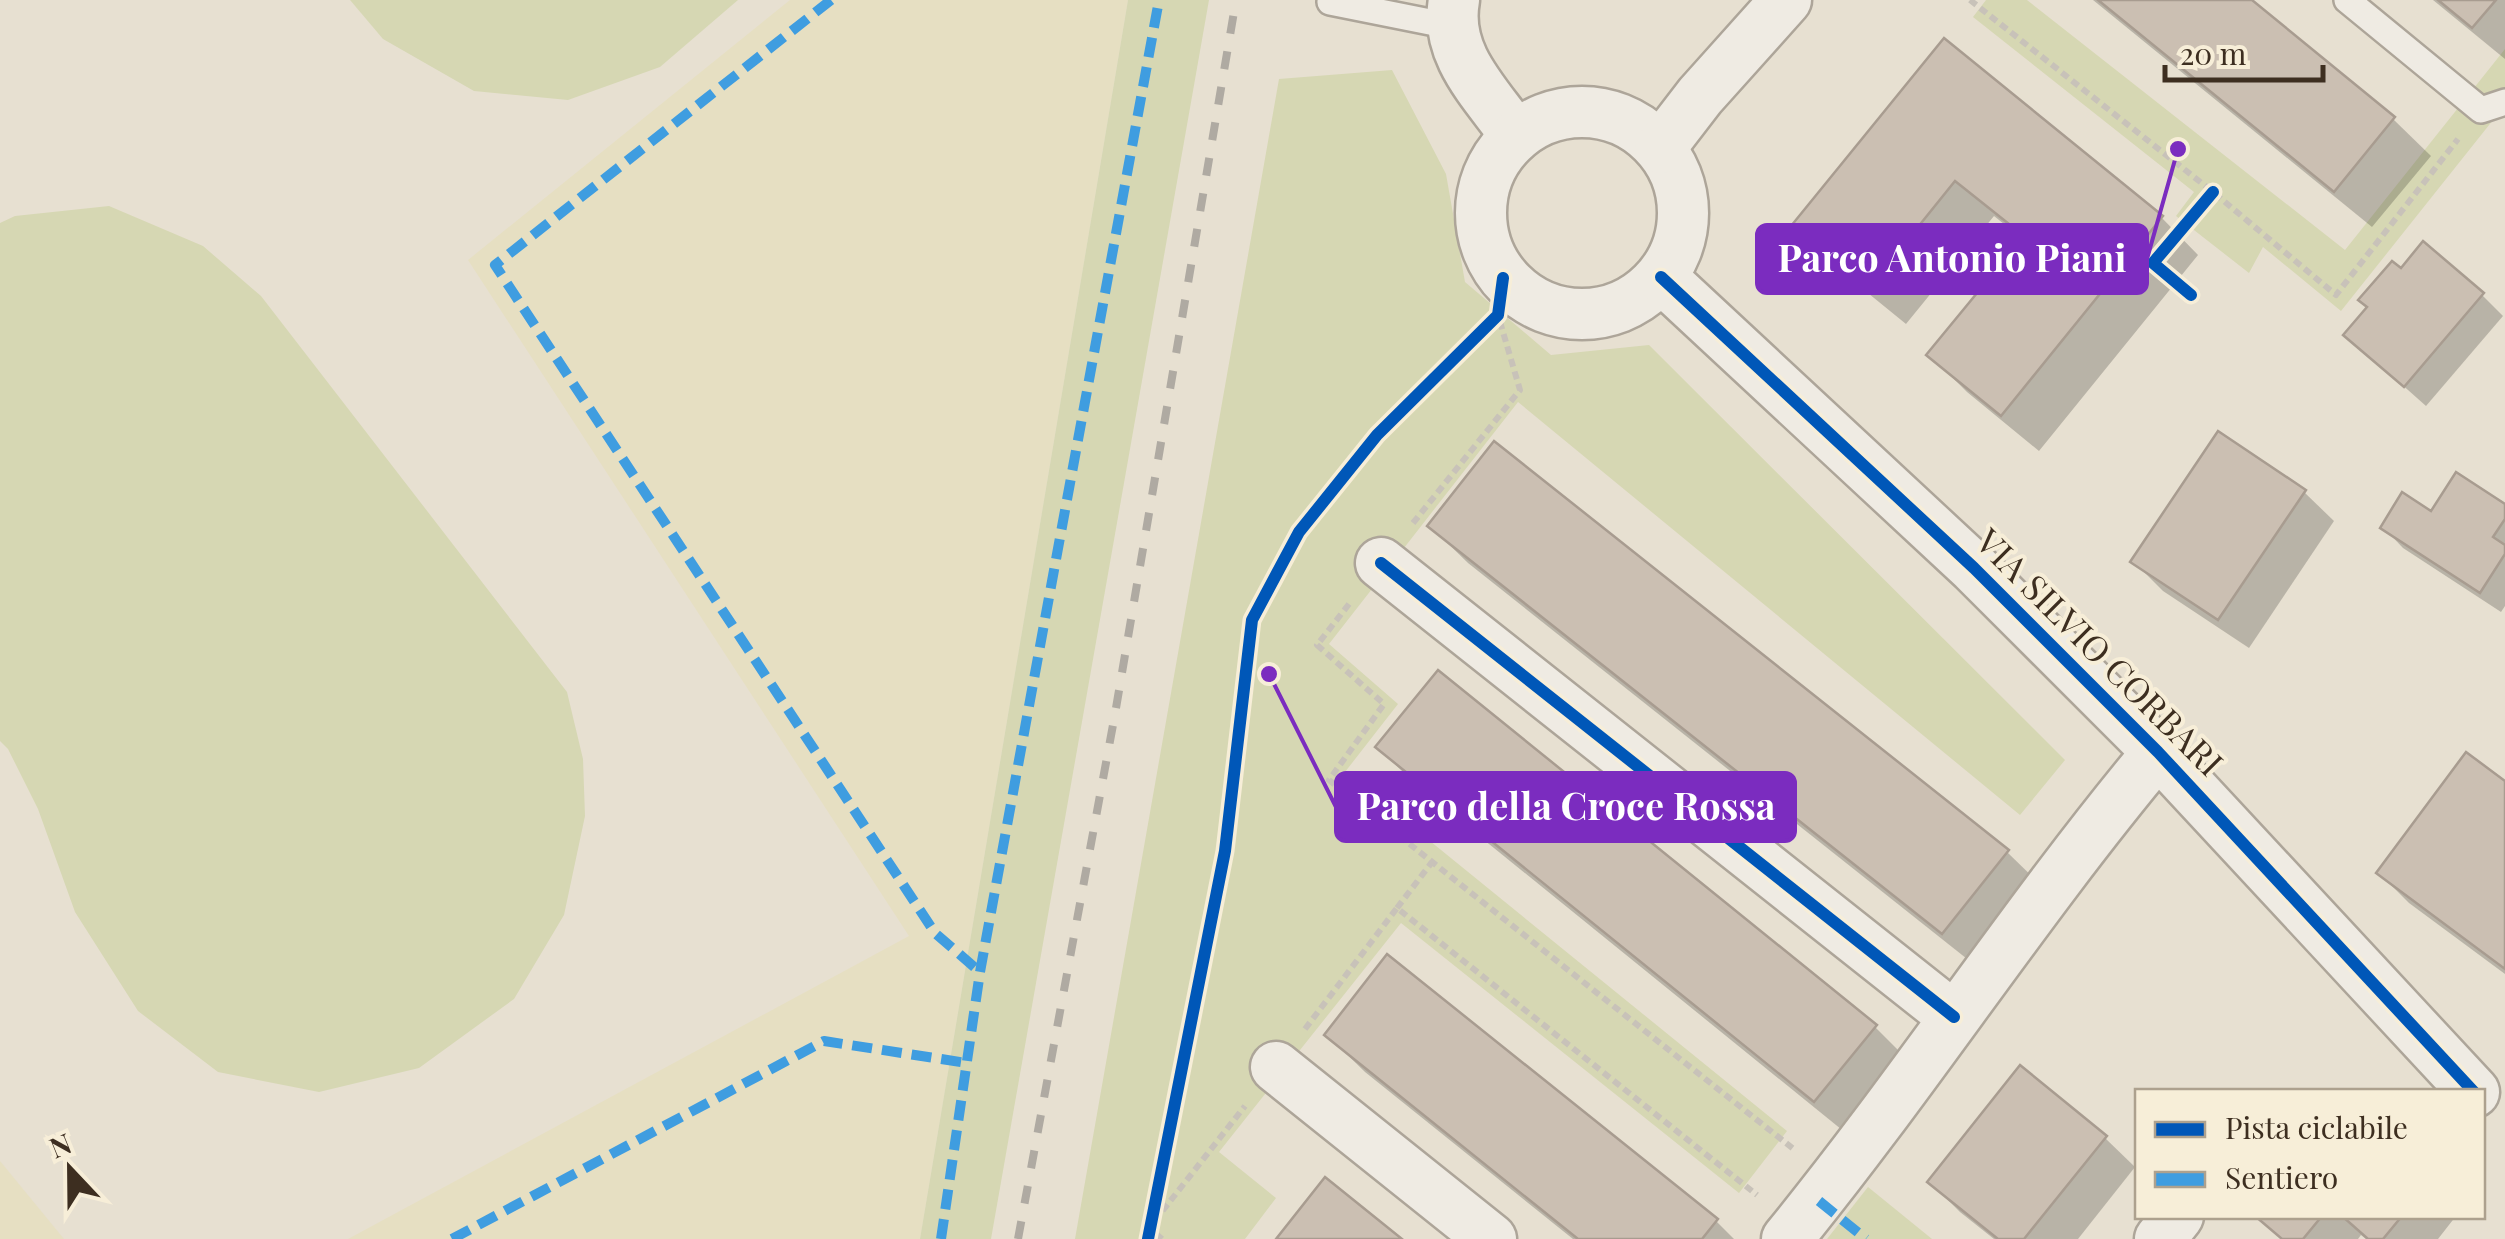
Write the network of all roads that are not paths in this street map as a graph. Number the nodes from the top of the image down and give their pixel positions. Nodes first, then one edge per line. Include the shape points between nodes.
1 (1786, 0) edge
2 (2346, 0) edge
3 (1330, 2) edge
4 (1452, 13) edge
5 (2493, 106) edge
6 (1516, 136) junction
7 (1660, 148) junction
8 (1661, 277) junction
9 (1381, 564) road end
10 (2158, 752) junction
11 (1954, 1018) junction
12 (1276, 1067) road end
13 (2471, 1089) edge
14 (2485, 1103) edge
15 (2505, 1124) edge
16 (2176, 1219) edge
17 (1792, 1233) edge
18 (1491, 1239) edge
19 (2160, 1239) edge

1 - 7 street
2 - 5 lane
3 - 4 lane
4 - 6 street via 1461,60
6 - 7 street via 1543,119 1575,112 1607,115
6 - 8 street via 1483,188 1487,250 1503,278 1525,298 1582,314 1626,304
7 - 8 street via 1683,198 1676,253
8 - 10 street, VIA SILVIO CORBARI via 1974,568
9 - 11 street
10 - 11 street, VIA SILVIO CORBARI
10 - 13 street, VIA SILVIO CORBARI
11 - 17 street, VIA SILVIO CORBARI
12 - 18 street
14 - 15 street
16 - 19 street

